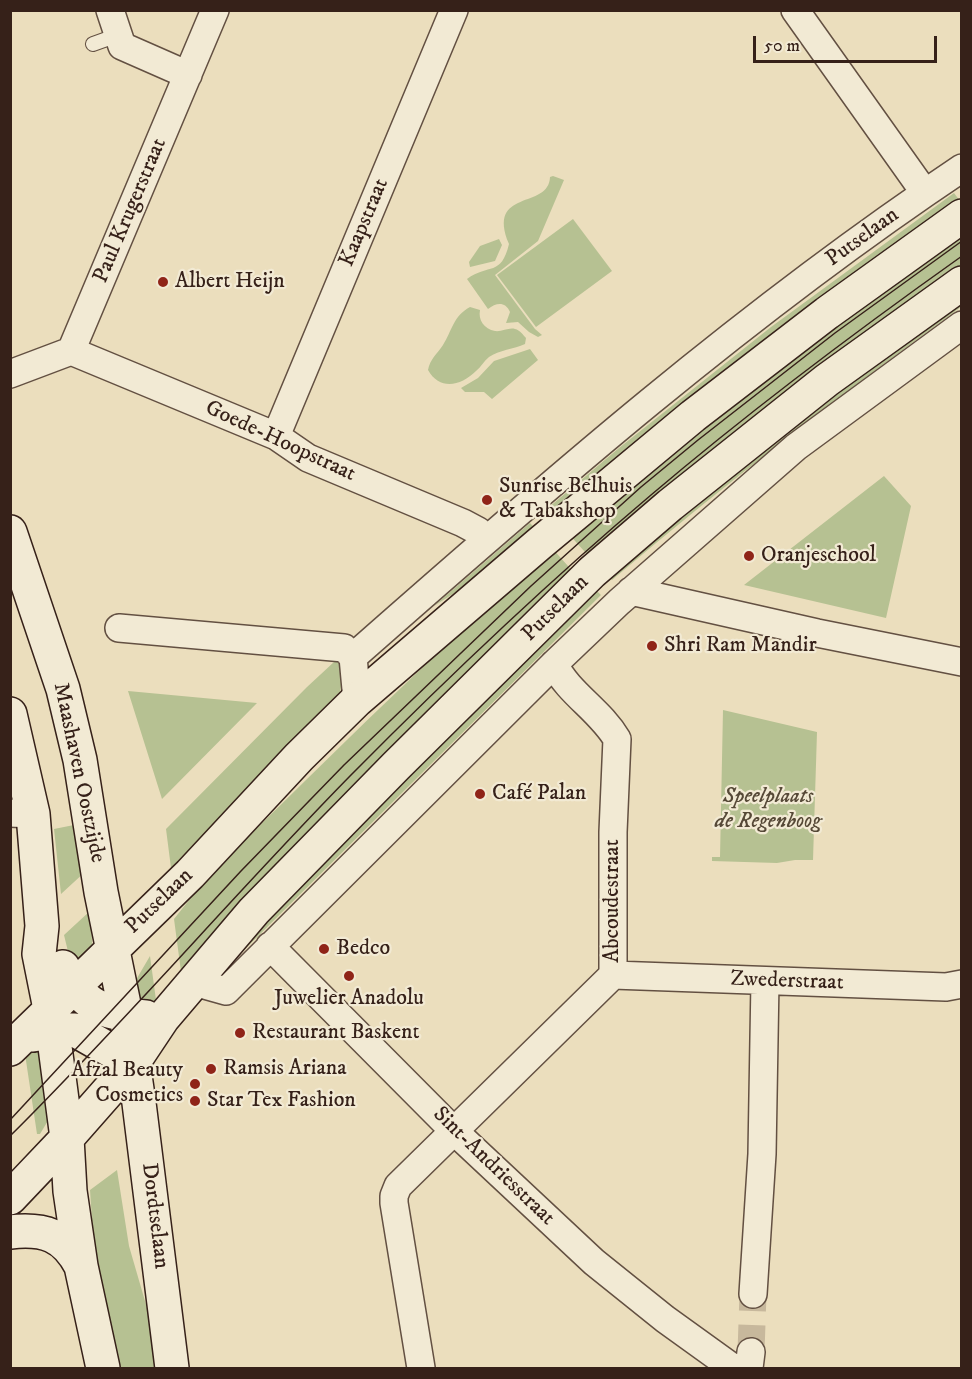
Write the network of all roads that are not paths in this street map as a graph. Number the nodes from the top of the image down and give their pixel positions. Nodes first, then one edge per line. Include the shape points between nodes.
1 (215, 10) edge
2 (454, 10) edge
3 (795, 10) edge
4 (114, 23) edge
5 (93, 44) dead end
6 (188, 75) junction
7 (962, 168) edge
8 (925, 193) junction
9 (962, 216) edge
10 (962, 283) edge
11 (962, 326) edge
12 (71, 351) junction
13 (10, 374) edge
14 (276, 436) junction
15 (10, 532) edge
16 (486, 540) junction
17 (631, 591) junction
18 (119, 628) dead end
19 (353, 657) junction
20 (962, 662) edge
21 (554, 664) junction
22 (357, 700) junction
23 (10, 714) edge
24 (22, 813) edge
25 (101, 892) junction
26 (150, 911) junction
27 (42, 926) junction
28 (270, 946) junction
29 (112, 948) junction
30 (613, 975) junction
31 (765, 981) junction
32 (194, 982) junction
33 (962, 984) edge
34 (74, 987) junction
35 (126, 1014) junction
36 (163, 1018) junction
37 (52, 1019) junction
38 (15, 1045) edge
39 (133, 1063) junction
40 (454, 1131) junction
41 (67, 1138) junction
42 (10, 1198) edge
43 (10, 1232) edge
44 (81, 1266) junction
45 (753, 1294) tunnel mouth
46 (744, 1363) edge
47 (103, 1368) edge
48 (172, 1368) edge
49 (421, 1368) edge

1 - 6 street, Paul Krugerstraat
2 - 14 street, Kaapstraat
3 - 8 street
4 - 5 lane
4 - 6 street via 122,46
6 - 12 street, Paul Krugerstraat
7 - 8 street, Putselaan
8 - 16 street, Putselaan via 735,333
9 - 22 main road, Putselaan via 693,416
10 - 32 main road, Putselaan via 827,380 592,572 263,902
11 - 17 street, Putselaan via 796,447
12 - 13 street
12 - 14 street, Goede-Hoopstraat
14 - 16 street, Goede-Hoopstraat via 308,458 464,523
15 - 25 main road, Maashaven Oostzijde via 63,688 80,760
16 - 19 street, Putselaan
17 - 20 street
17 - 21 street, Putselaan
18 - 19 street via 344,648
19 - 22 street
21 - 28 street, Putselaan
21 - 30 street, Abcoudestraat via 559,675 610,727 616,739
22 - 26 main road, Putselaan
23 - 24 main road
24 - 27 main road
25 - 26 main road via 130,910
25 - 29 main road, Maashaven Oostzijde
26 - 29 main road, Putselaan
27 - 34 main road
27 - 37 main road via 39,954
28 - 32 street, Putselaan via 226,991
28 - 40 street, Sint-Andriesstraat
29 - 34 main road, Putselaan
29 - 35 main road, Dordtselaan
30 - 31 street, Zwederstraat
30 - 40 street, Abcoudestraat
31 - 33 street, Zwederstraat via 946,987
31 - 45 street via 762,1154
32 - 36 main road, Putselaan
34 - 35 main road via 99,1008
34 - 37 main road, Putselaan
35 - 36 main road
35 - 39 main road, Dordtselaan
36 - 39 main road, Putselaan
37 - 38 main road, Putselaan
37 - 39 main road
37 - 41 main road
39 - 41 main road
39 - 48 main road, Dordtselaan
40 - 46 street, Sint-Andriesstraat via 594,1262 665,1319
40 - 49 street, Abcoudestraat via 398,1186 394,1196
41 - 42 main road
41 - 44 main road
43 - 44 main road via 34,1231 57,1237 75,1254
44 - 47 main road

